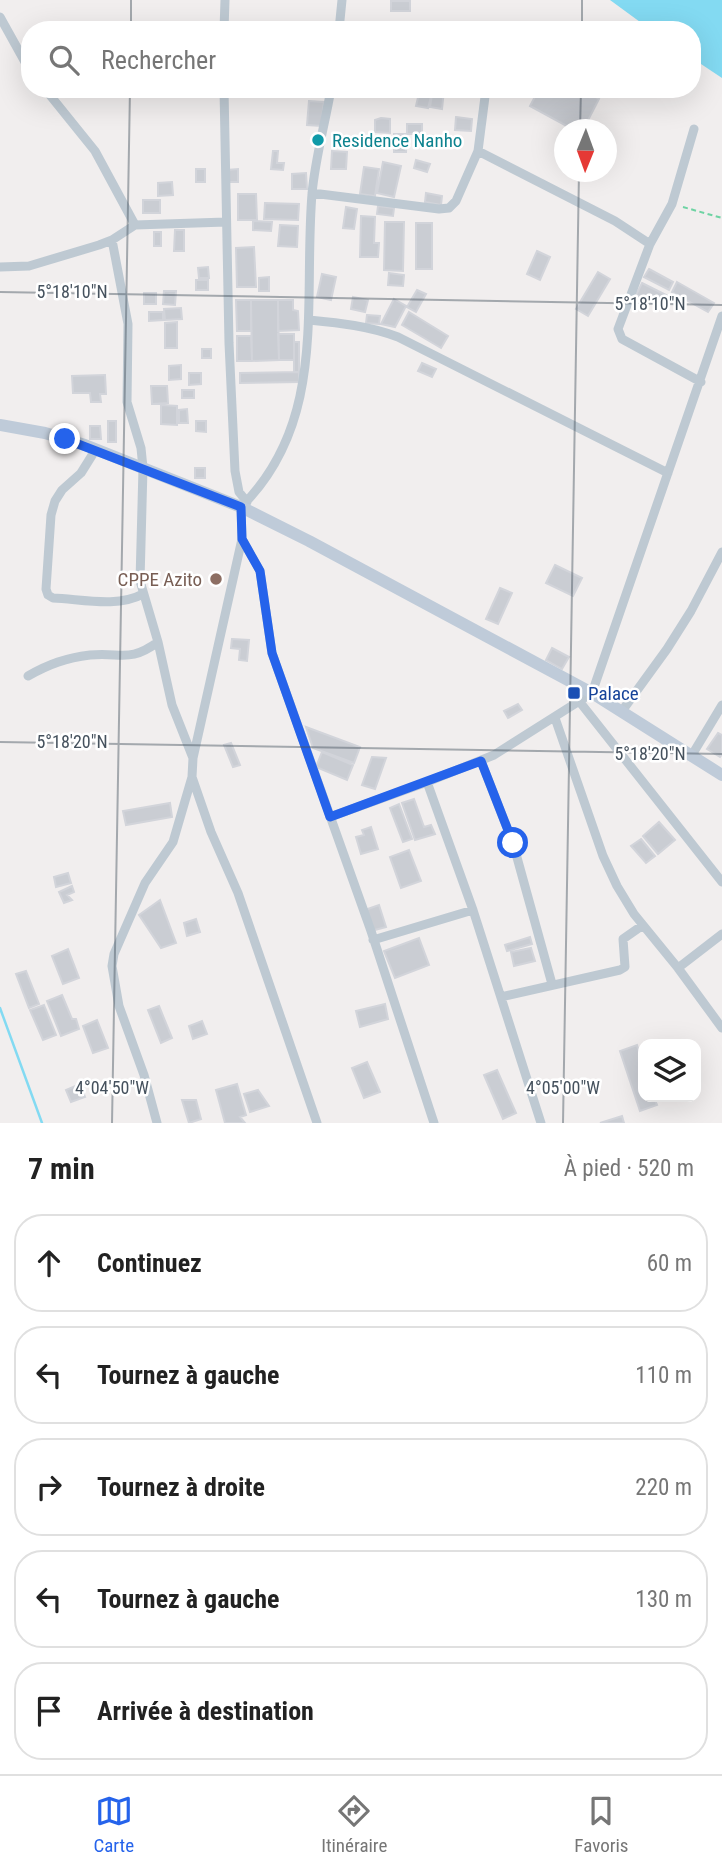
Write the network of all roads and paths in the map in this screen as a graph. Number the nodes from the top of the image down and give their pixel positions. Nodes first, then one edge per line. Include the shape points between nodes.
1 (225, 0) edge
2 (342, 0) edge
3 (0, 18) edge
4 (224, 21) edge
5 (340, 21) edge
6 (21, 55) edge
7 (52, 98) edge
8 (224, 98) edge
9 (329, 98) edge
10 (485, 98) edge
11 (694, 129) dead end
12 (478, 150) junction
13 (312, 193) junction
14 (671, 204) junction
15 (722, 218) edge
16 (226, 222) junction
17 (135, 225) junction
18 (112, 240) junction
19 (650, 244) junction
20 (0, 267) edge
21 (722, 316) edge
22 (309, 320) junction
23 (701, 382) junction
24 (0, 425) edge
25 (96, 449) junction
26 (143, 468) junction
27 (668, 473) junction
28 (244, 504) junction
29 (242, 539) junction
30 (722, 552) edge
31 (142, 594) junction
32 (158, 642) junction
33 (29, 676) dead end
34 (592, 693) junction
35 (579, 701) junction
36 (722, 705) edge
37 (622, 711) junction
38 (555, 718) junction
39 (692, 755) junction
40 (193, 758) junction
41 (481, 761) junction
42 (722, 775) edge
43 (192, 778) junction
44 (427, 782) junction
45 (330, 817) junction
46 (722, 882) edge
47 (472, 910) junction
48 (643, 925) junction
49 (722, 934) edge
50 (373, 940) junction
51 (678, 968) junction
52 (552, 984) junction
53 (501, 997) junction
54 (722, 1028) edge
55 (157, 1123) edge
56 (317, 1123) edge
57 (434, 1123) edge
58 (541, 1123) edge

1 - 4 street
2 - 5 street
3 - 6 street
7 - 17 street via 94,152
8 - 16 street
9 - 13 street
10 - 12 street
11 - 14 street
12 - 13 street via 449,208
12 - 19 street
13 - 22 street
14 - 15 path
14 - 19 street
16 - 17 street
16 - 28 street via 235,471
17 - 18 street
18 - 20 street via 29,266
18 - 26 street via 128,324 127,402
19 - 23 street via 618,329 622,339
21 - 23 street
22 - 27 street via 351,324 398,337
22 - 28 street via 301,399 292,428 269,475
23 - 27 street
24 - 25 street
25 - 26 street
25 - 31 street via 55,501 46,589 53,598 112,601 132,600
26 - 28 street
26 - 31 street
27 - 34 street
28 - 29 street
28 - 34 street
29 - 40 street
29 - 45 street via 260,571 272,653
30 - 37 street via 685,620
31 - 32 street
32 - 33 street via 136,656 61,660
32 - 40 street via 172,705
34 - 35 street
34 - 37 street
35 - 38 street
35 - 46 street
36 - 39 street
37 - 39 street
38 - 41 street
38 - 48 street via 603,856
39 - 42 street
40 - 43 street
41 - 44 street
41 - 52 street via 517,854
43 - 55 street via 173,842 145,883 114,954 119,1006
43 - 56 street via 238,893
44 - 45 street
44 - 47 street
45 - 50 street
47 - 50 street
47 - 53 street
48 - 51 street
48 - 52 street via 623,939 625,967 620,971
49 - 51 street
50 - 57 street
51 - 54 street
52 - 53 street
53 - 58 street

